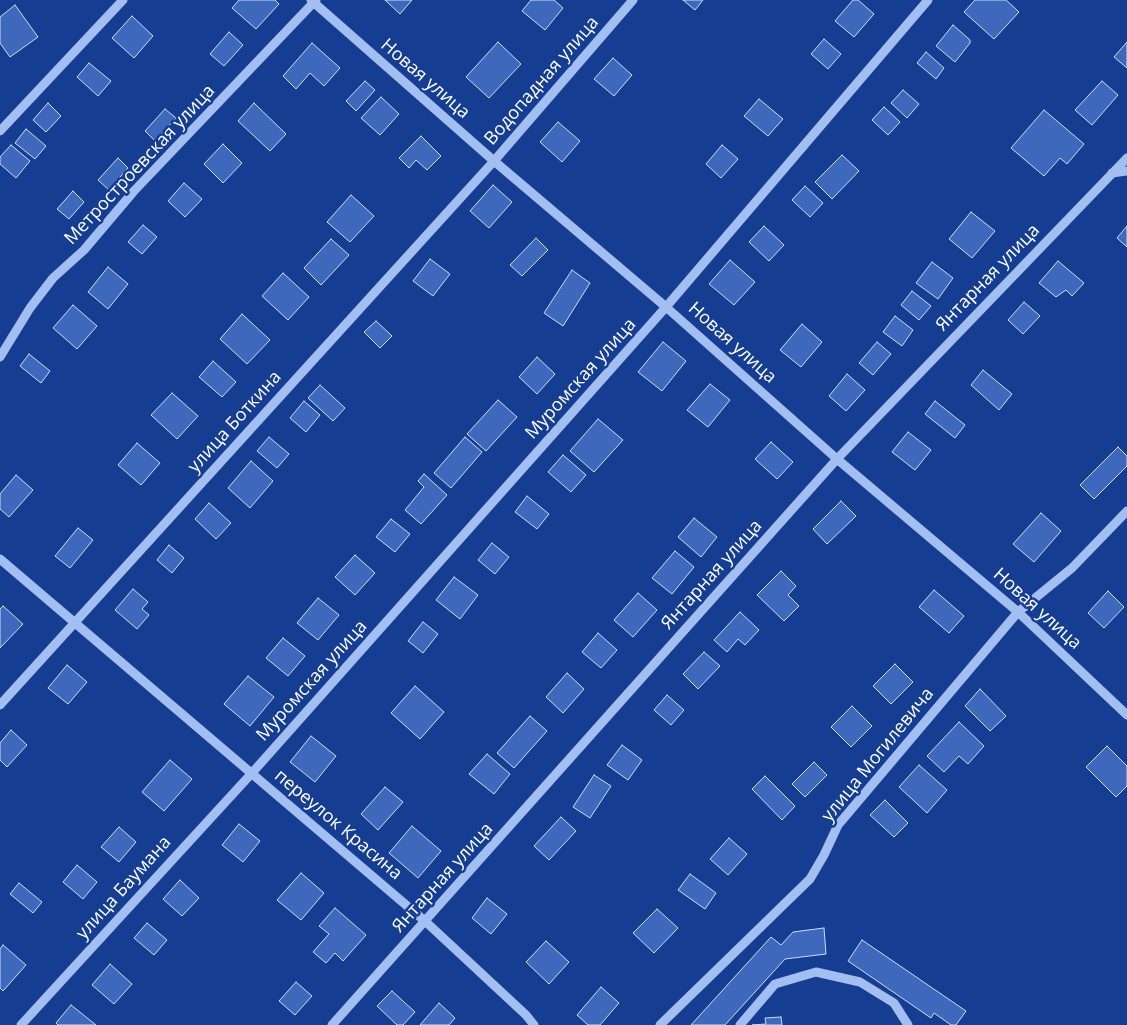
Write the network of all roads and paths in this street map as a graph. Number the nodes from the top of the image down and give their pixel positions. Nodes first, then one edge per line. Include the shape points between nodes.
1 (123, 0) edge
2 (634, 0) edge
3 (928, 0) edge
4 (314, 1) edge
5 (0, 132) edge
6 (1127, 158) edge
7 (494, 161) junction
8 (1127, 171) edge
9 (1112, 173) junction
10 (666, 307) junction
11 (0, 357) edge
12 (837, 459) junction
13 (1127, 511) edge
14 (0, 560) edge
15 (1018, 612) junction
16 (75, 623) junction
17 (0, 705) edge
18 (1127, 715) edge
19 (252, 773) junction
20 (426, 922) junction
21 (21, 1025) edge
22 (332, 1025) edge
23 (534, 1025) edge
24 (660, 1025) edge
25 (740, 1025) edge
26 (908, 1025) edge

1 - 5 street
2 - 7 street, Водопадная улица
3 - 10 street, Муромская улица
4 - 7 street, Новая улица
4 - 11 street, Метростроевская улица via 134,191 84,250 53,278
6 - 9 street, Янтарная улица
7 - 10 street, Новая улица
7 - 16 street, улица Боткина
8 - 9 street
9 - 12 street, Янтарная улица
10 - 12 street, Новая улица
10 - 19 street, Муромская улица
12 - 15 street, Новая улица
12 - 20 street, Янтарная улица
13 - 15 street, улица Могилевича via 1072,568
14 - 16 street, переулок Красина
15 - 18 street, Новая улица
15 - 24 street, улица Могилевича via 838,825 810,878
16 - 17 street, улица Боткина
16 - 19 street, переулок Красина
19 - 20 street, переулок Красина
19 - 21 street, улица Баумана
20 - 22 street, Янтарная улица
20 - 23 street, переулок Красина
25 - 26 street via 774,984 816,972 860,982 894,1003

